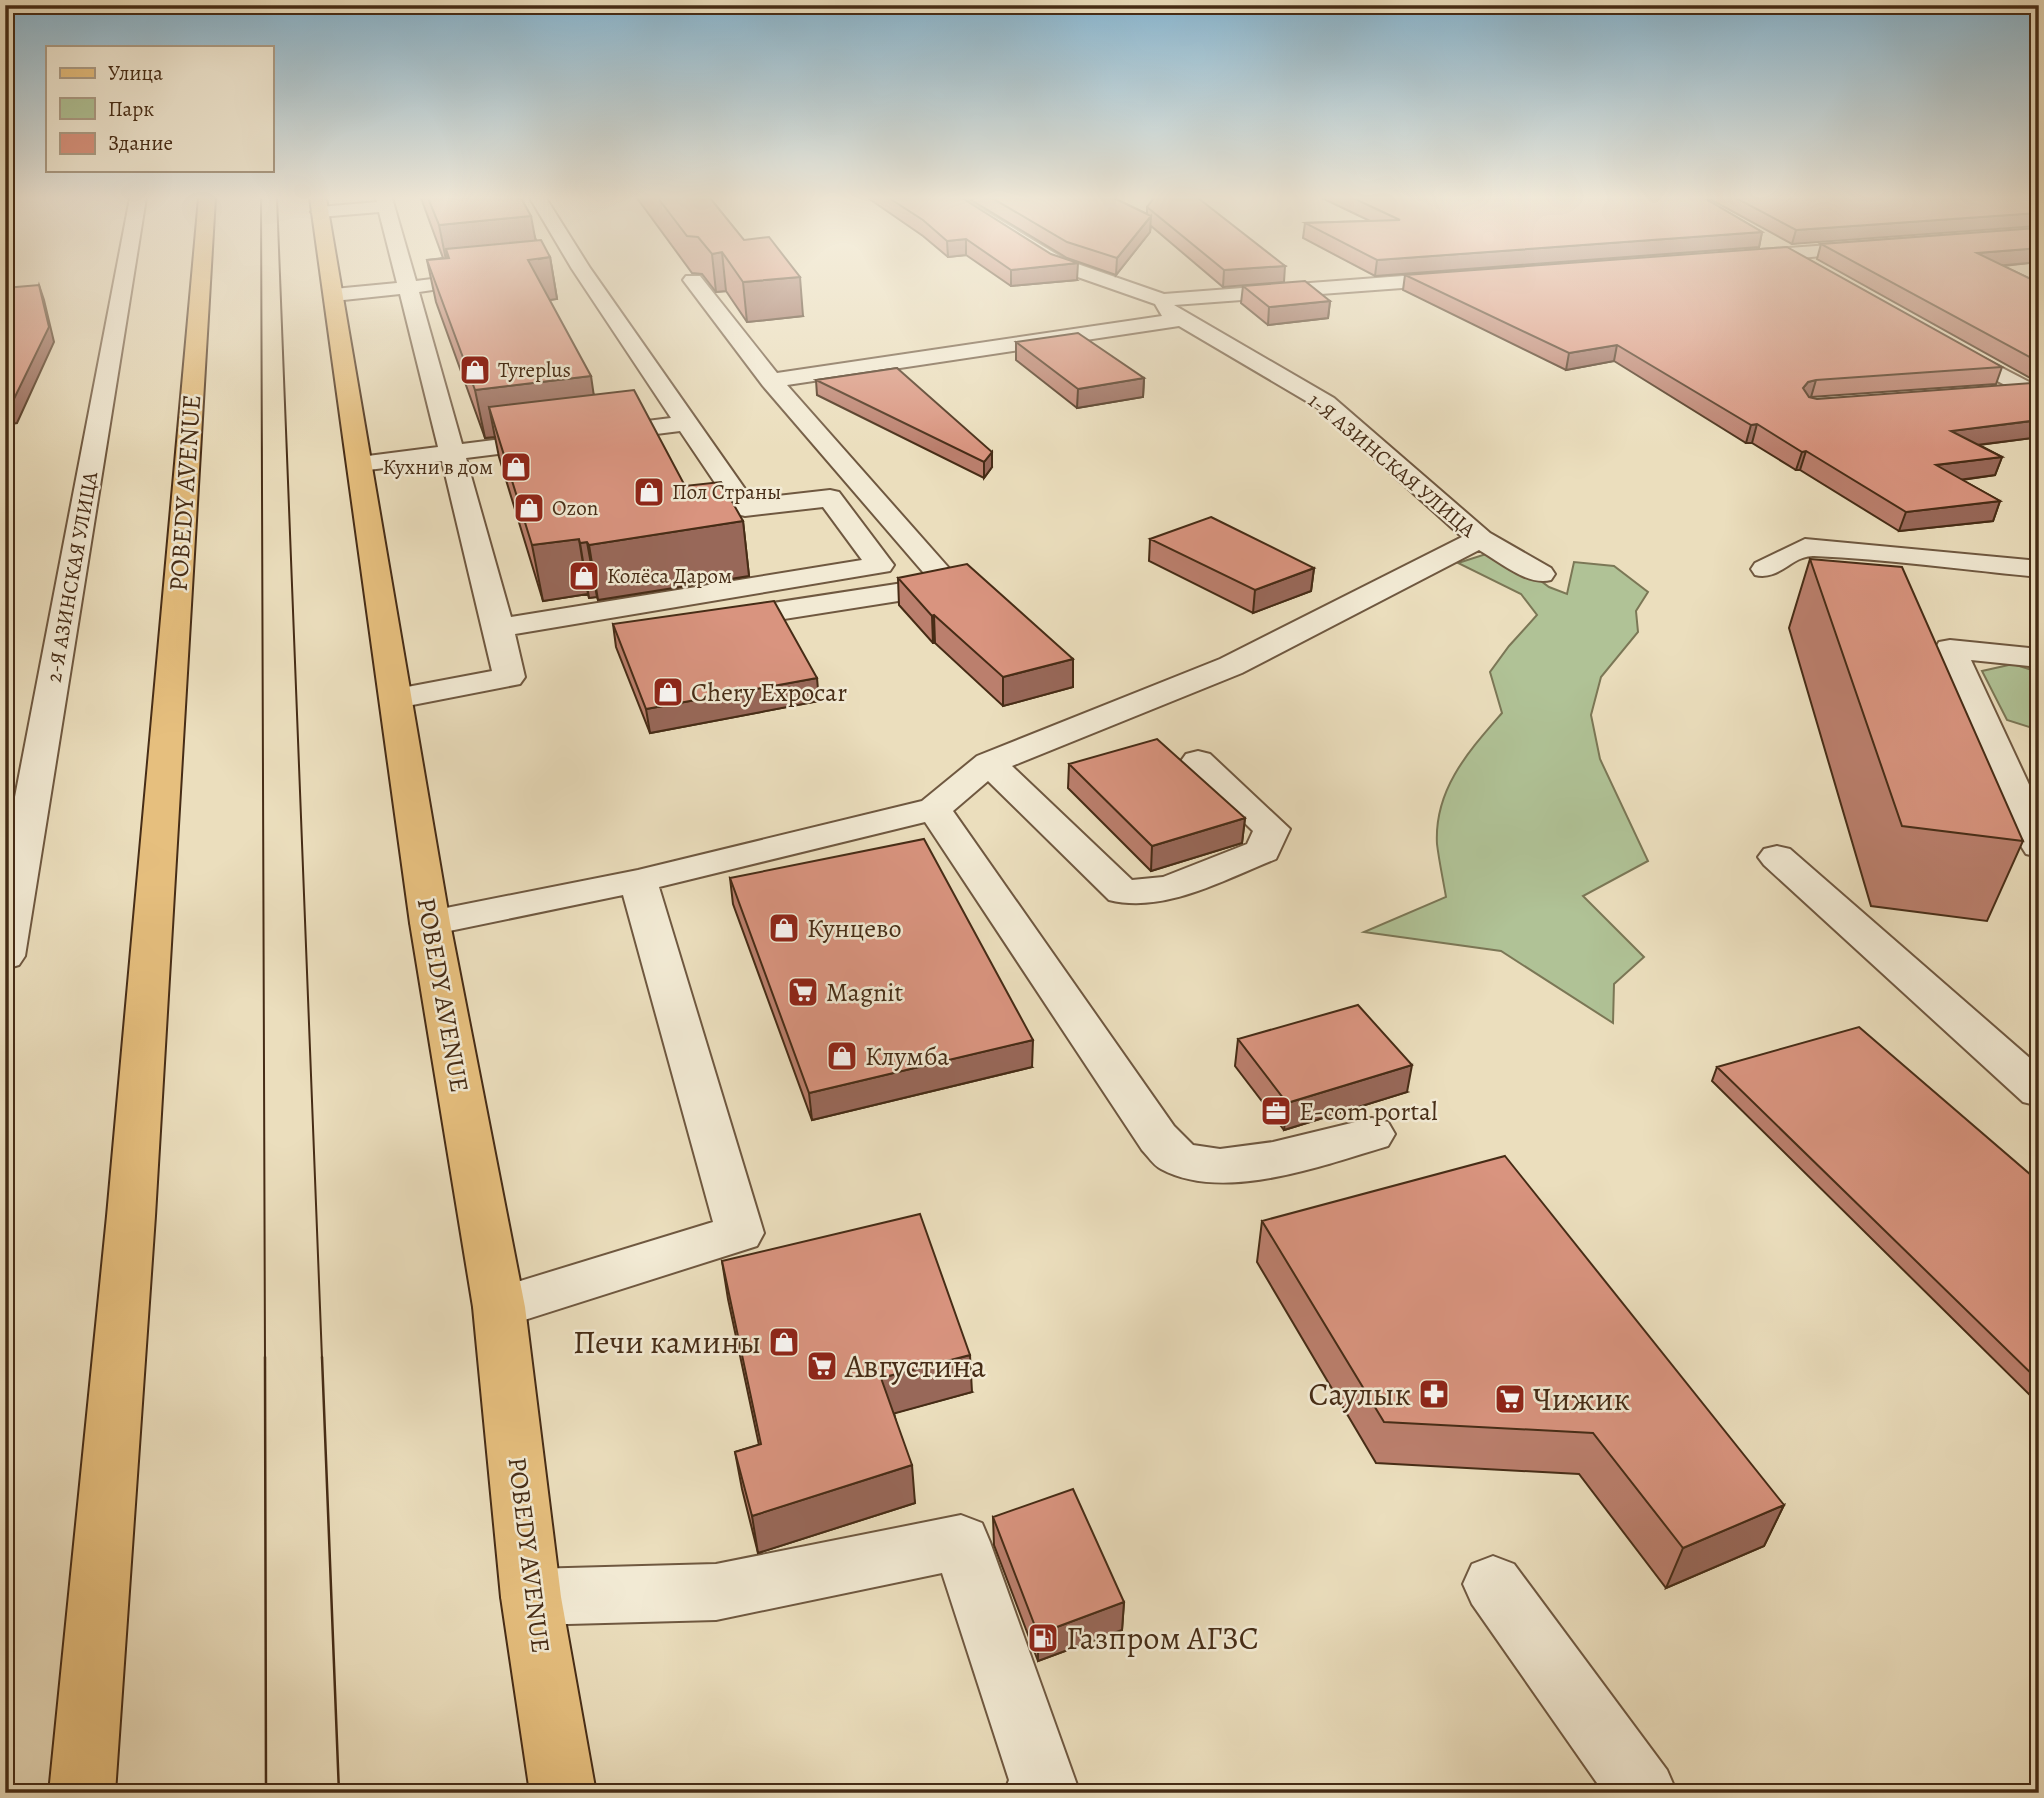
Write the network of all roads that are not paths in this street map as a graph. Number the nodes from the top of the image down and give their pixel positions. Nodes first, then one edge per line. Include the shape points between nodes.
1 (123, 282) edge
2 (201, 282) edge
3 (332, 282) edge
4 (405, 282) edge
5 (590, 282) edge
6 (694, 282) edge
7 (1110, 282) edge
8 (1399, 282) edge
9 (447, 283) edge
10 (407, 288) junction
11 (334, 295) junction
12 (1162, 300) junction
13 (1184, 319) junction
14 (1933, 337) edge
15 (771, 381) junction
16 (2035, 393) edge
17 (1987, 395) edge
18 (685, 423) junction
19 (451, 453) junction
20 (360, 464) junction
21 (1480, 539) junction
22 (1765, 569) dead end
23 (2039, 569) edge
24 (1541, 574) dead end
25 (707, 622) edge
26 (612, 636) edge
27 (501, 640) junction
28 (2039, 658) edge
29 (397, 698) junction
30 (1198, 761) dead end
31 (989, 763) junction
32 (934, 808) junction
33 (2039, 846) edge
34 (1777, 857) dead end
35 (638, 881) junction
36 (12, 885) edge
37 (429, 923) junction
38 (5, 956) edge
39 (2039, 1091) edge
40 (1372, 1134) dead end
41 (499, 1307) junction
42 (1493, 1584) dead end
43 (531, 1597) junction
44 (82, 1793) edge
45 (563, 1793) edge
46 (1037, 1793) edge
47 (1644, 1793) edge

1 - 36 street, 2-Я АЗИНСКАЯ УЛИЦА
2 - 44 main road, POBEDY AVENUE via 131,1216
3 - 11 main road, POBEDY AVENUE
4 - 10 street
5 - 18 street
6 - 15 street
7 - 12 street, 1-Я АЗИНСКАЯ УЛИЦА
8 - 12 street
9 - 10 street
10 - 11 street
10 - 19 street
11 - 20 main road, POBEDY AVENUE
12 - 13 street, 1-Я АЗИНСКАЯ УЛИЦА via 1166,310
13 - 15 street
13 - 21 street, 1-Я АЗИНСКАЯ УЛИЦА via 1326,404
14 - 16 street
15 - 25 street via 949,584
16 - 17 street
18 - 19 street
18 - 27 street via 745,508 830,498 880,565
19 - 20 street
19 - 27 street
20 - 29 main road, POBEDY AVENUE
21 - 24 street, 1-Я АЗИНСКАЯ УЛИЦА
21 - 31 street via 1231,666
22 - 23 street via 1805,547
26 - 27 street
27 - 29 street via 509,677
28 - 33 street via 1950,649
29 - 37 main road, POBEDY AVENUE
30 - 31 street via 1272,829 1263,851 1169,888 1123,892
31 - 32 street
32 - 35 street
32 - 40 street via 1158,1138 1177,1157 1233,1166
34 - 39 street
35 - 37 street
35 - 41 street via 740,1233
36 - 38 street, 2-Я АЗИНСКАЯ УЛИЦА
37 - 41 main road, POBEDY AVENUE
41 - 43 main road, POBEDY AVENUE
42 - 47 street
43 - 45 main road, POBEDY AVENUE
43 - 46 street via 716,1592 961,1542 1044,1785

